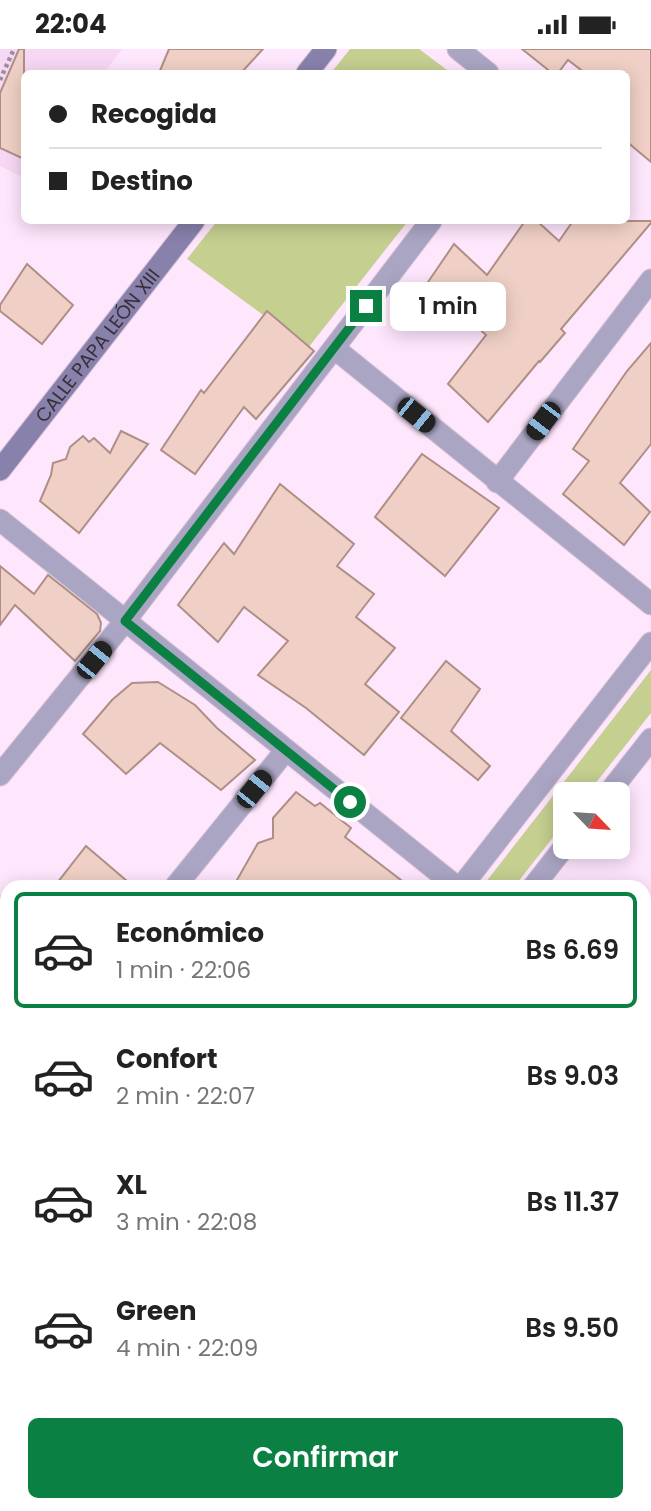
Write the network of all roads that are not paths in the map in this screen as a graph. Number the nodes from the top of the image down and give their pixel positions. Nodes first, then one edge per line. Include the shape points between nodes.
1 (326, 49) edge
2 (458, 49) edge
3 (309, 70) edge
4 (484, 70) edge
5 (192, 224) edge
6 (429, 224) edge
7 (651, 280) edge
8 (334, 348) junction
9 (0, 470) edge
10 (497, 482) junction
11 (0, 520) edge
12 (651, 604) edge
13 (125, 621) junction
14 (651, 643) edge
15 (651, 739) edge
16 (286, 750) junction
17 (0, 775) edge
18 (617, 782) edge
19 (555, 859) edge
20 (181, 880) edge
21 (450, 880) edge
22 (465, 880) edge
23 (538, 880) edge

1 - 3 street
2 - 4 street
5 - 9 street, CALLE PAPA LEÓN XIII
6 - 8 street
7 - 10 street
8 - 10 street
8 - 13 street
10 - 12 street
11 - 13 street
13 - 16 street
13 - 17 street
14 - 22 street
15 - 18 street
16 - 20 street
16 - 21 street
19 - 23 street

